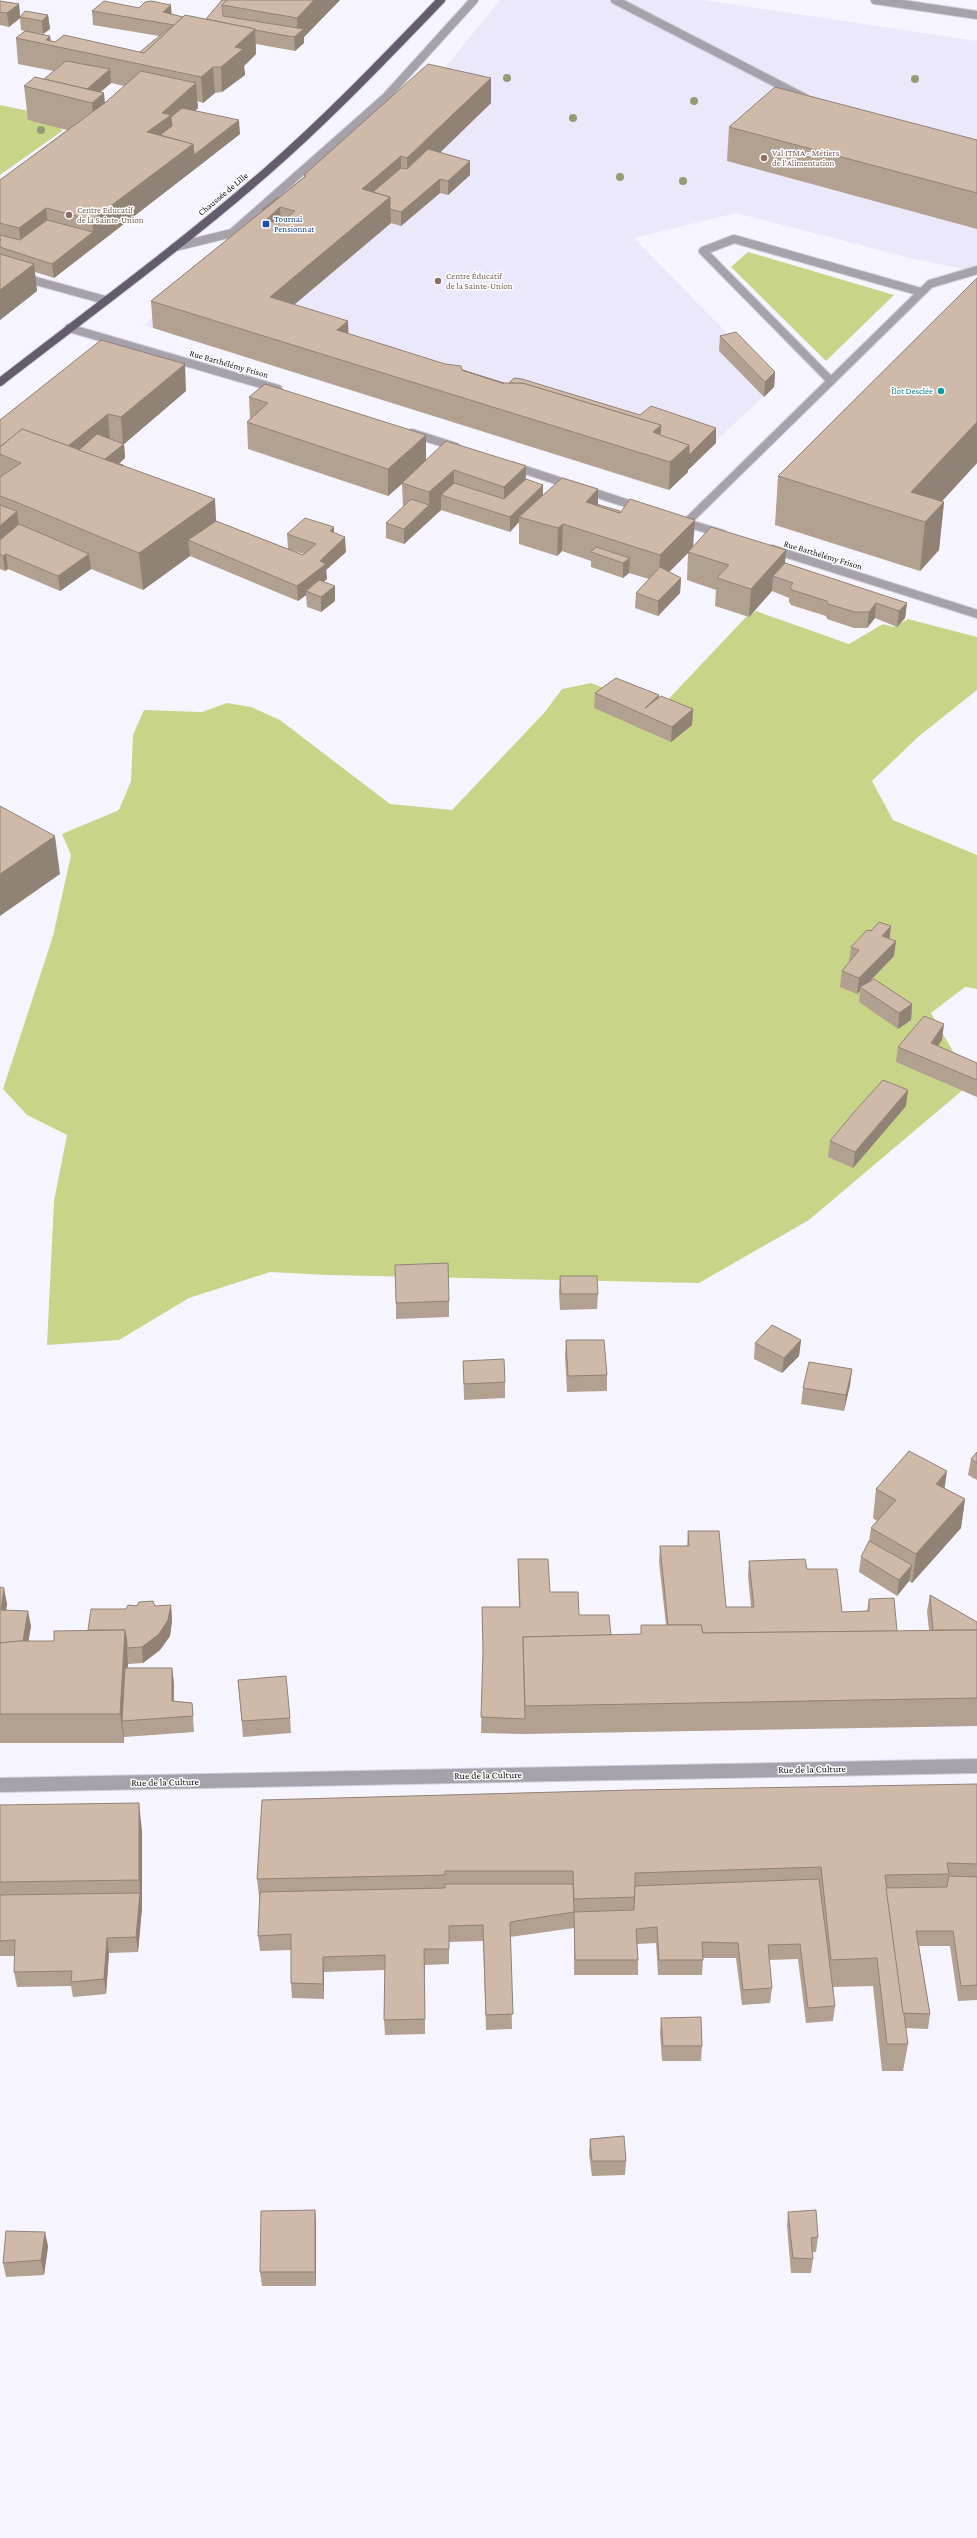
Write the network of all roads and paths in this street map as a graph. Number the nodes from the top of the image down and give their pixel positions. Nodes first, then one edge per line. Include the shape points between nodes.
1 (441, 0) edge
2 (474, 0) edge
3 (615, 0) edge
4 (875, 0) edge
5 (977, 15) edge
6 (812, 102) edge
7 (175, 248) junction
8 (977, 270) edge
9 (0, 271) edge
10 (921, 292) junction
11 (105, 300) junction
12 (69, 328) junction
13 (831, 381) junction
14 (0, 382) edge
15 (290, 393) edge
16 (402, 430) edge
17 (462, 449) edge
18 (507, 464) edge
19 (649, 510) edge
20 (671, 518) edge
21 (686, 523) junction
22 (731, 537) edge
23 (761, 546) edge
24 (977, 614) edge
25 (977, 1766) edge
26 (0, 1785) edge

1 - 7 main road, Chaussée de Lille via 326,117 267,171
2 - 7 street via 386,97 232,233
3 - 6 street
4 - 5 street
7 - 11 main road, Chaussée de Lille
8 - 10 street via 930,284
9 - 11 street
10 - 13 street
10 - 13 street via 734,239 703,251
11 - 12 main road, Chaussée de Lille
12 - 14 main road, Chaussée de Lille
12 - 15 street, Rue Barthélémy Frison
13 - 21 street
16 - 17 street
18 - 19 street
20 - 21 street
21 - 22 street
23 - 24 street, Rue Barthélémy Frison
25 - 26 street, Rue de la Culture

